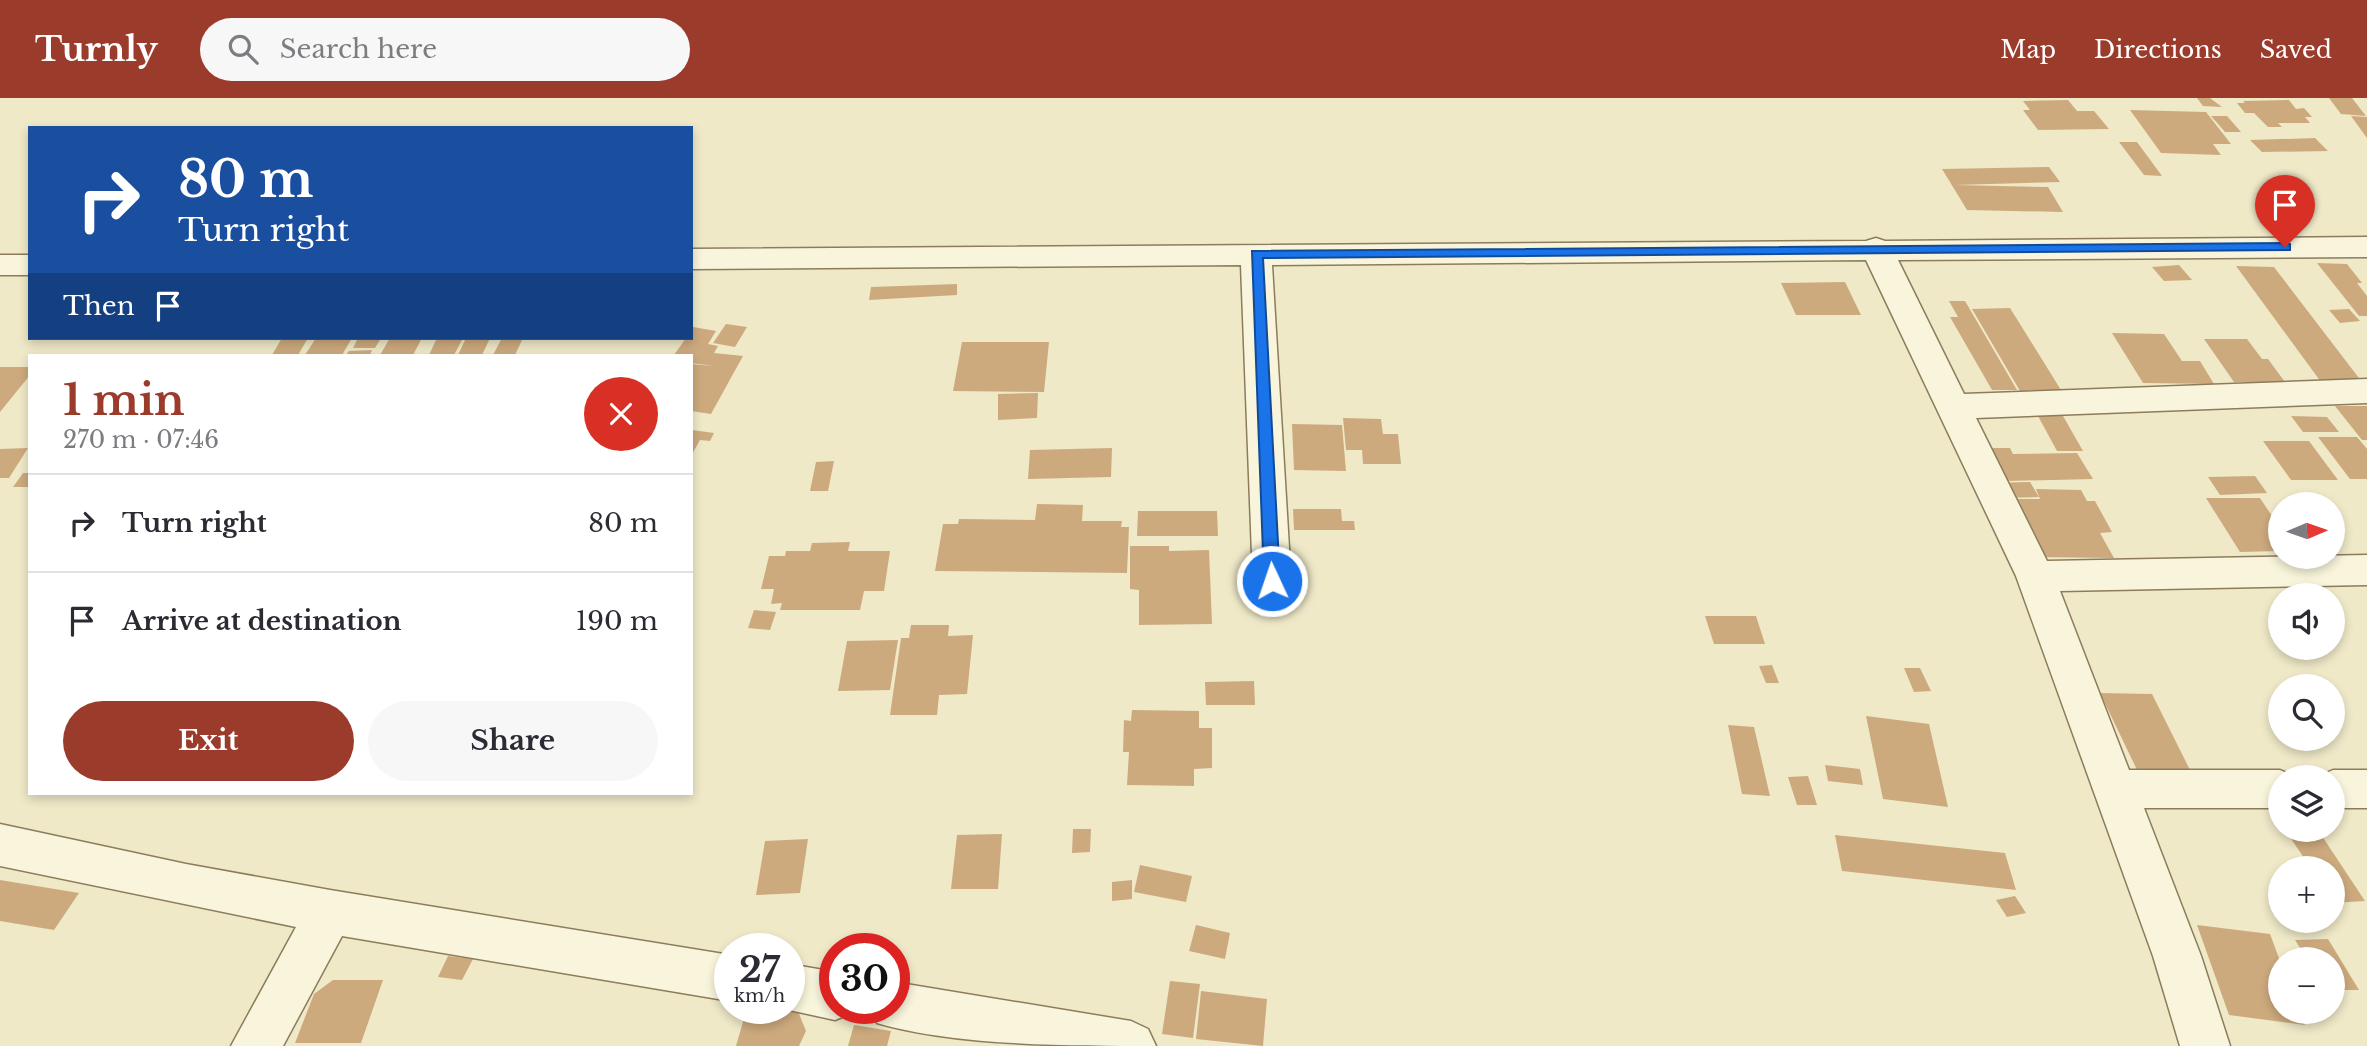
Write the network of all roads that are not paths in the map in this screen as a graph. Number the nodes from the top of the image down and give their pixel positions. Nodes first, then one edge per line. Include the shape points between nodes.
1 (2367, 247) edge
2 (1876, 248) junction
3 (1256, 254) junction
4 (693, 259) edge
5 (0, 265) edge
6 (28, 265) edge
7 (2367, 391) edge
8 (1952, 407) junction
9 (2367, 570) edge
10 (2035, 576) junction
11 (1272, 581) dead end
12 (2115, 789) junction
13 (2268, 789) edge
14 (2345, 789) edge
15 (2367, 789) edge
16 (0, 845) edge
17 (330, 912) junction
18 (714, 975) edge
19 (910, 1009) edge
20 (2213, 1044) edge
21 (1118, 1045) edge
22 (256, 1046) edge

1 - 2 street
2 - 3 street
2 - 8 street
3 - 4 street
3 - 11 street
5 - 6 street
7 - 8 street
8 - 10 street
9 - 10 street
10 - 12 street
12 - 13 street
12 - 20 street
14 - 15 street
16 - 17 street
17 - 18 street
17 - 22 street
19 - 21 street

